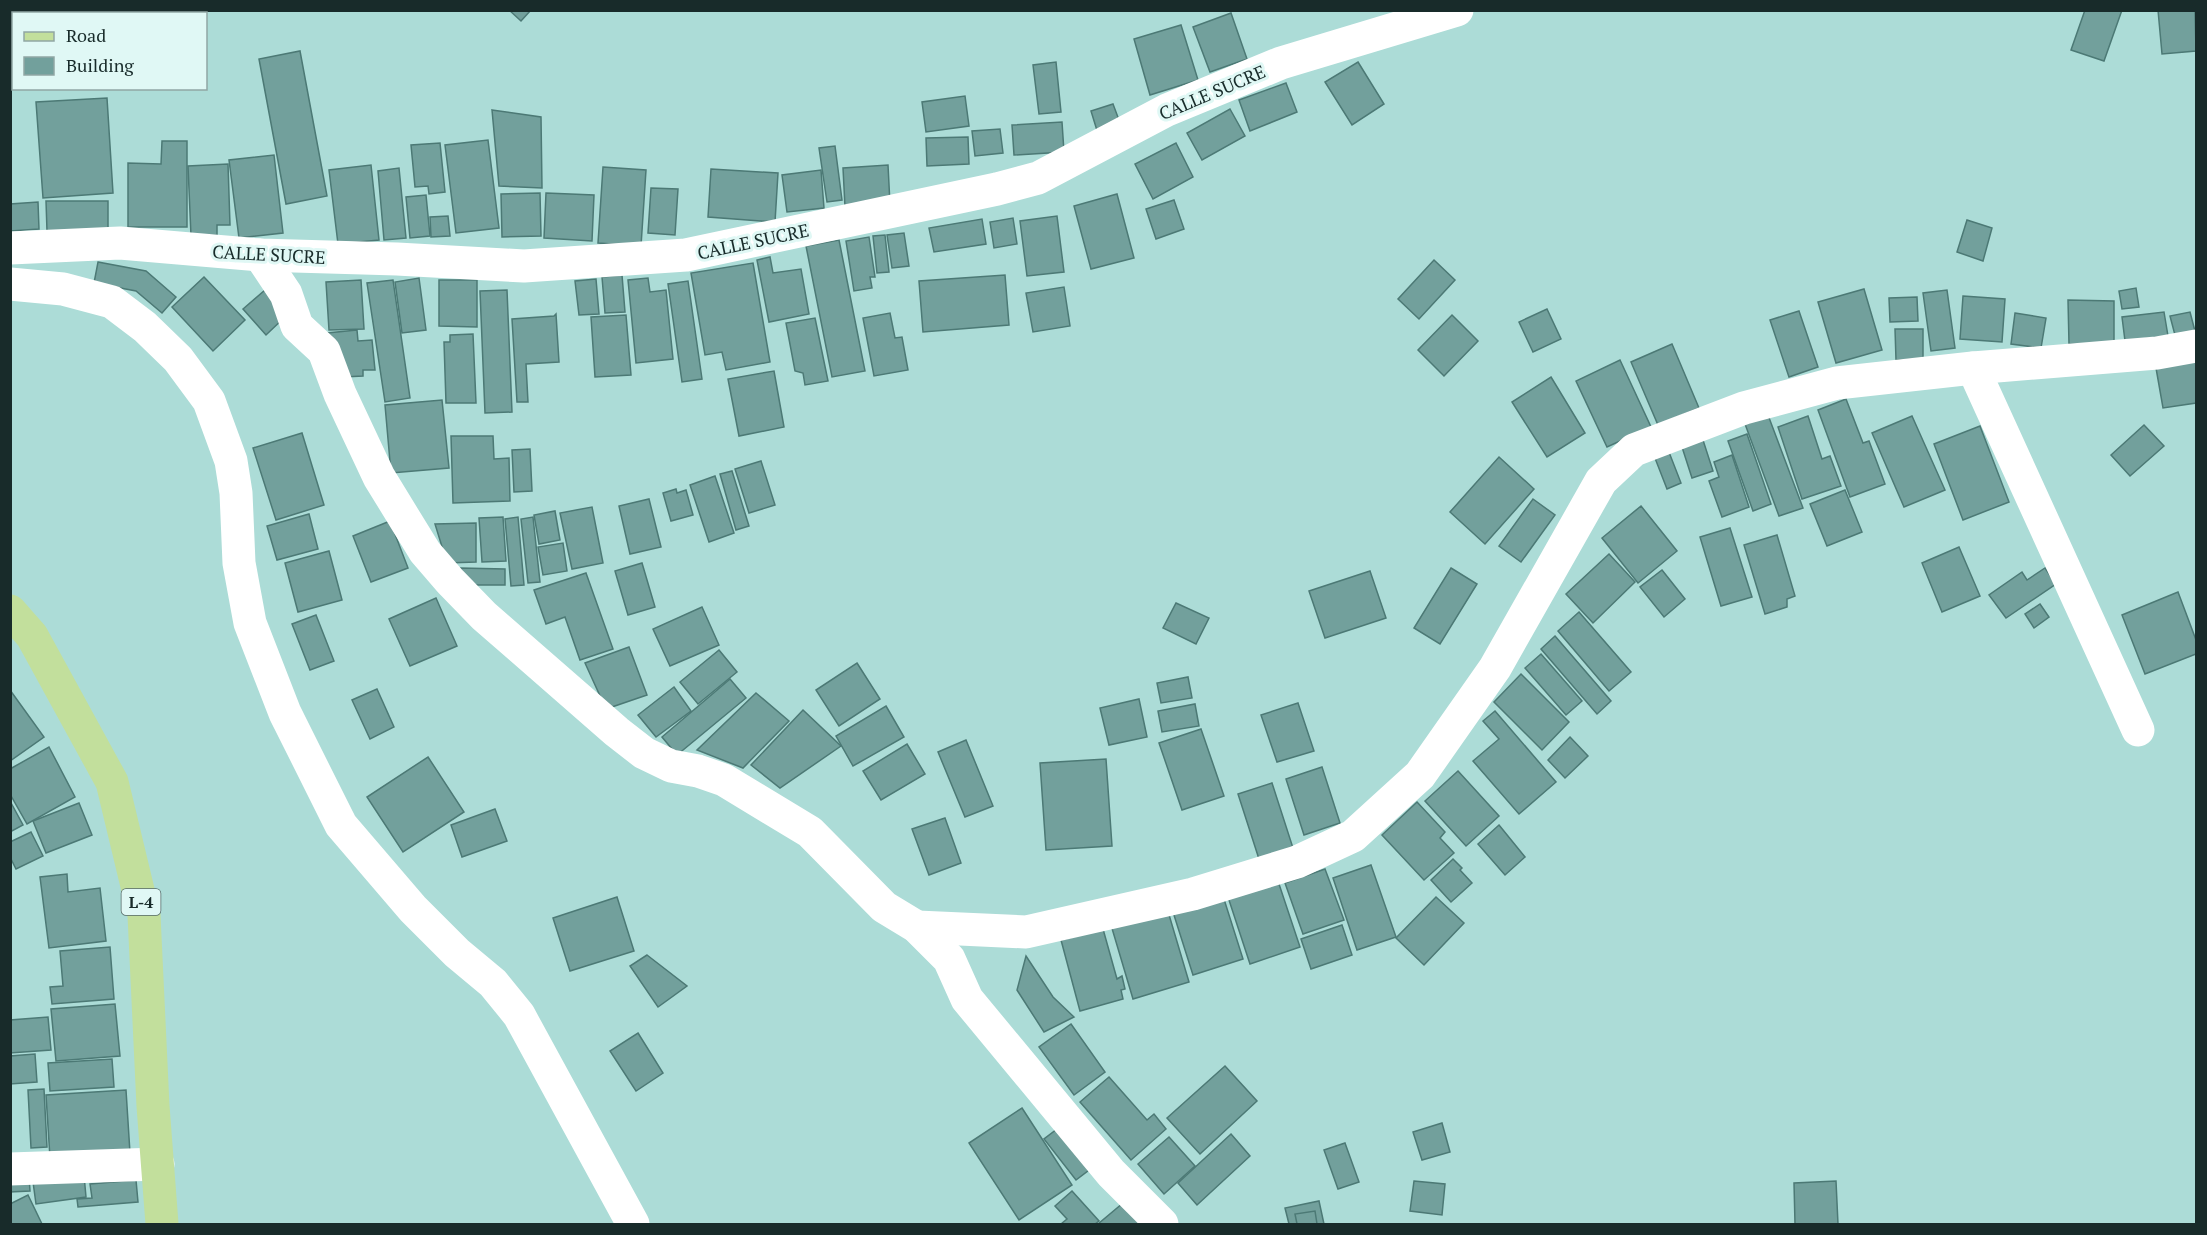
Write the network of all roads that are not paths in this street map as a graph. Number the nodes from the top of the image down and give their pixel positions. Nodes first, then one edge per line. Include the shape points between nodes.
1 (1457, 10) edge
2 (10, 248) edge
3 (260, 255) junction
4 (10, 284) edge
5 (2196, 346) edge
6 (1973, 368) junction
7 (10, 611) edge
8 (2138, 729) dead end
9 (917, 927) junction
10 (158, 1164) junction
11 (10, 1169) edge
12 (162, 1224) edge
13 (633, 1224) edge
14 (1162, 1224) edge

1 - 3 street, CALLE SUCRE via 1281,63 1167,110 1038,178 686,255 524,266
2 - 3 street, CALLE SUCRE via 120,243
3 - 9 street via 286,294 297,326 324,351 379,477 425,552 484,616 644,753 671,766 724,780 810,832 884,908
4 - 13 street via 63,289 112,302 145,327 178,360 208,401 231,461 239,563 250,623 285,713 341,825 413,909 493,983 519,1015
5 - 6 street via 2157,353
6 - 8 street
6 - 9 street via 1837,383 1744,408 1634,450 1601,481 1495,668 1420,775 1353,836 1297,862 1193,894 1026,932
7 - 10 main road, L-4 via 32,636 112,782 144,915
9 - 14 street via 949,959 974,1009 1111,1173
10 - 11 street
10 - 12 main road, L-4

